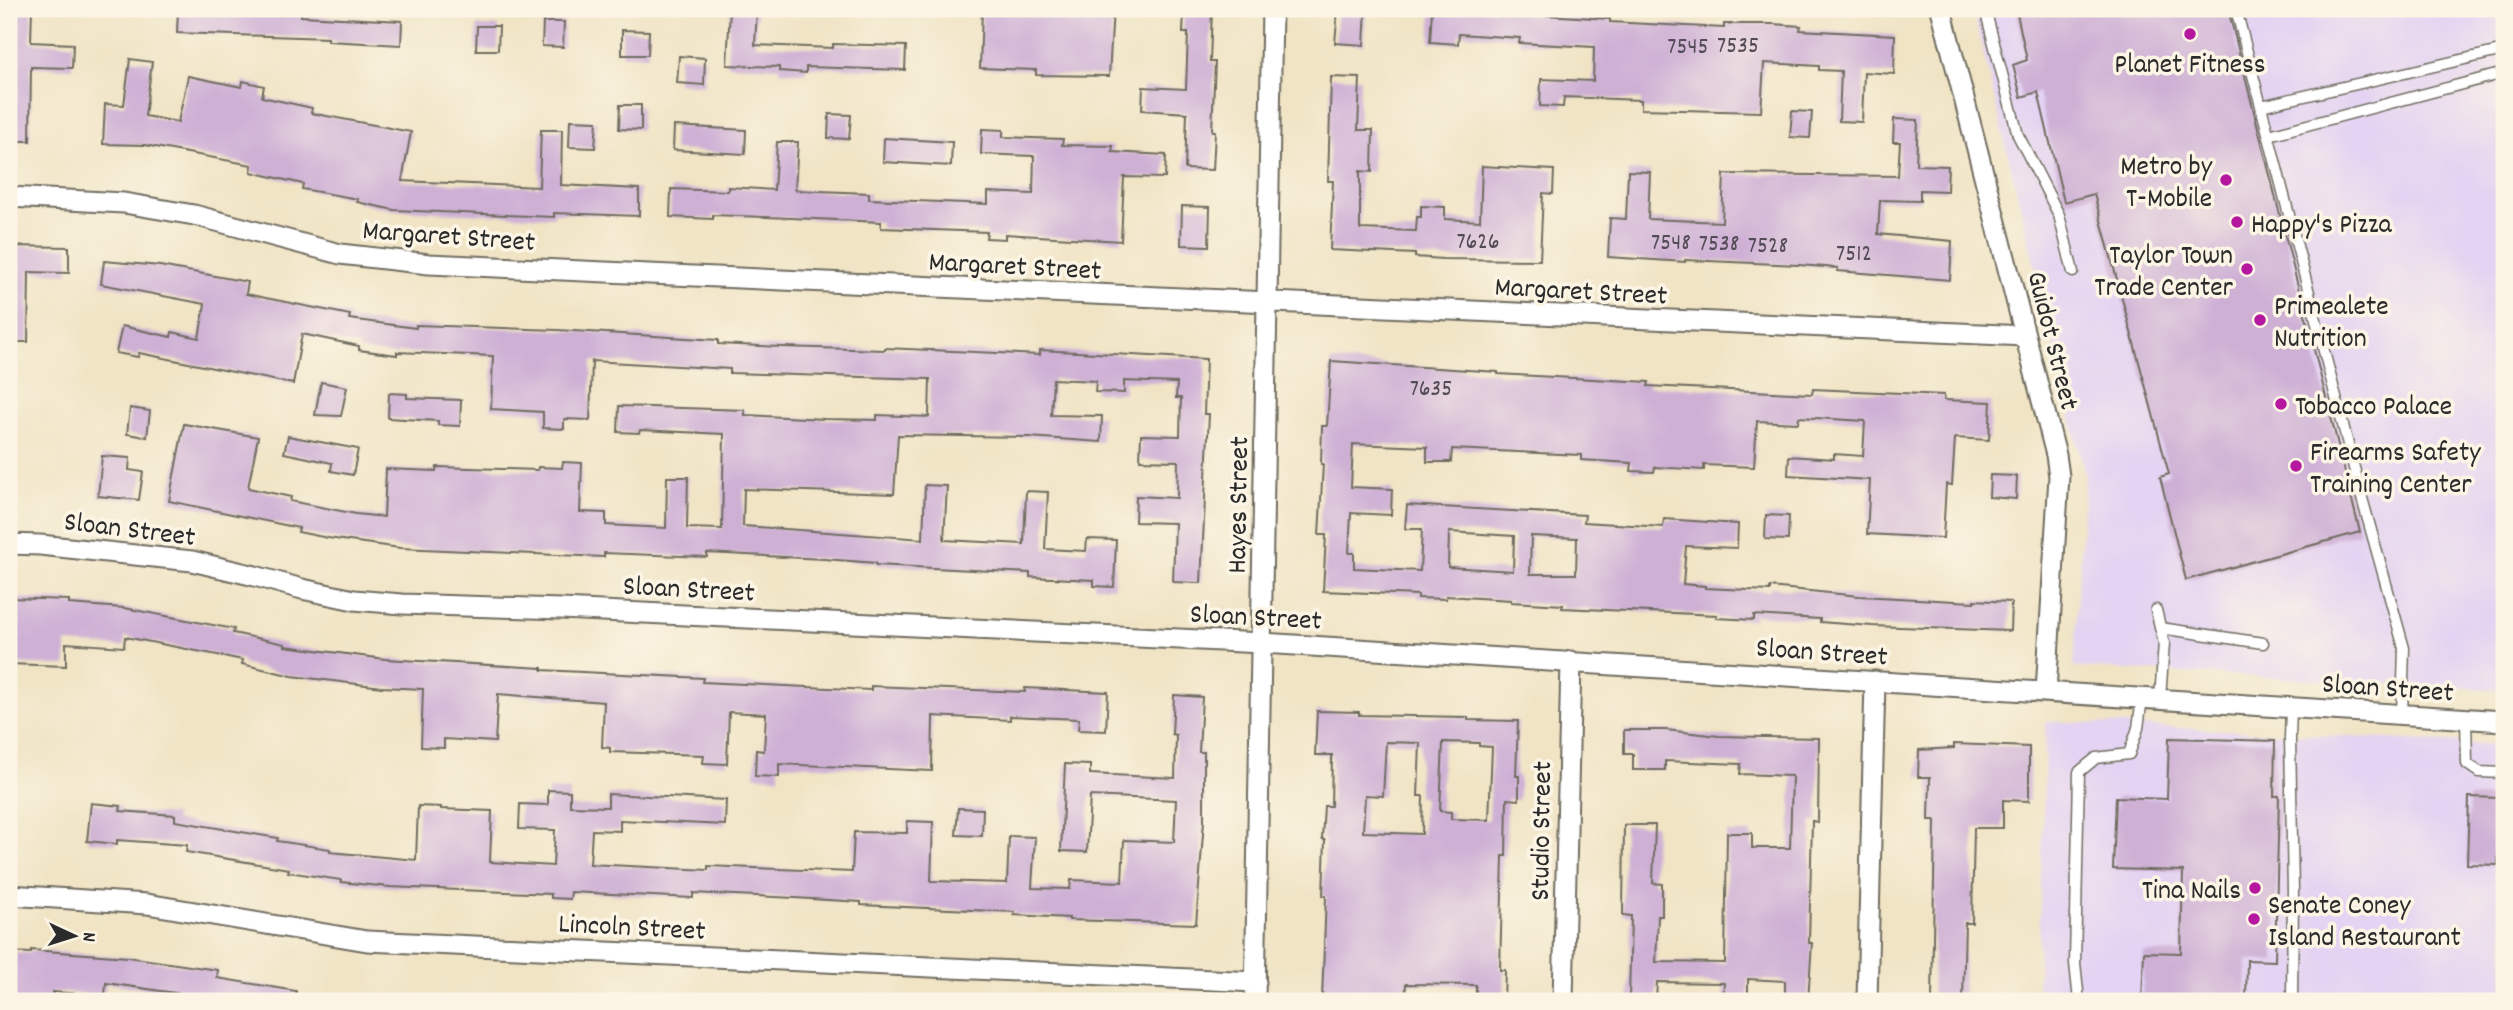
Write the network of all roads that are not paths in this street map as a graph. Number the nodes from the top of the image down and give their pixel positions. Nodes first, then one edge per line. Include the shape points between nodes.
1 (1272, 9) edge
2 (1941, 9) edge
3 (1985, 9) edge
4 (2236, 9) edge
5 (2504, 50) edge
6 (2504, 73) edge
7 (2261, 106) junction
8 (2269, 135) junction
9 (9, 197) edge
10 (2073, 272) dead end
11 (1267, 303) junction
12 (2025, 337) junction
13 (9, 544) edge
14 (2156, 610) dead end
15 (2160, 628) junction
16 (1262, 643) junction
17 (2263, 643) dead end
18 (1571, 661) junction
19 (1875, 681) junction
20 (2046, 692) junction
21 (2151, 699) junction
22 (2291, 708) junction
23 (2402, 715) junction
24 (2466, 719) junction
25 (2504, 721) edge
26 (2504, 773) edge
27 (9, 895) edge
28 (1255, 992) edge
29 (1563, 1001) edge
30 (1867, 1001) edge
31 (2079, 1001) edge
32 (2292, 1001) edge

1 - 11 street, Hayes Street
2 - 12 street, Guidot Street
3 - 10 lane via 2018,135 2059,215
4 - 7 lane
5 - 7 lane
6 - 8 lane
7 - 8 lane
8 - 23 lane via 2404,648
9 - 11 street, Margaret Street via 124,203 194,215 340,254 429,264
11 - 12 street, Margaret Street
11 - 16 street, Hayes Street
12 - 20 street, Guidot Street via 2059,476
13 - 16 street, Sloan Street via 192,561 354,600 402,604
14 - 15 lane
15 - 17 lane
15 - 21 lane via 2164,643
16 - 18 street, Sloan Street
16 - 28 street, Hayes Street
18 - 19 street, Sloan Street
18 - 29 street, Studio Street
19 - 20 street, Sloan Street
19 - 30 street
20 - 21 street, Sloan Street
21 - 22 street, Sloan Street
21 - 31 lane via 2129,754 2096,758 2079,772 2075,963
22 - 23 street, Sloan Street
22 - 32 lane
23 - 24 street, Sloan Street
24 - 25 street, Sloan Street
24 - 26 lane via 2467,764 2479,772
27 - 28 street, Lincoln Street via 148,904 367,941

